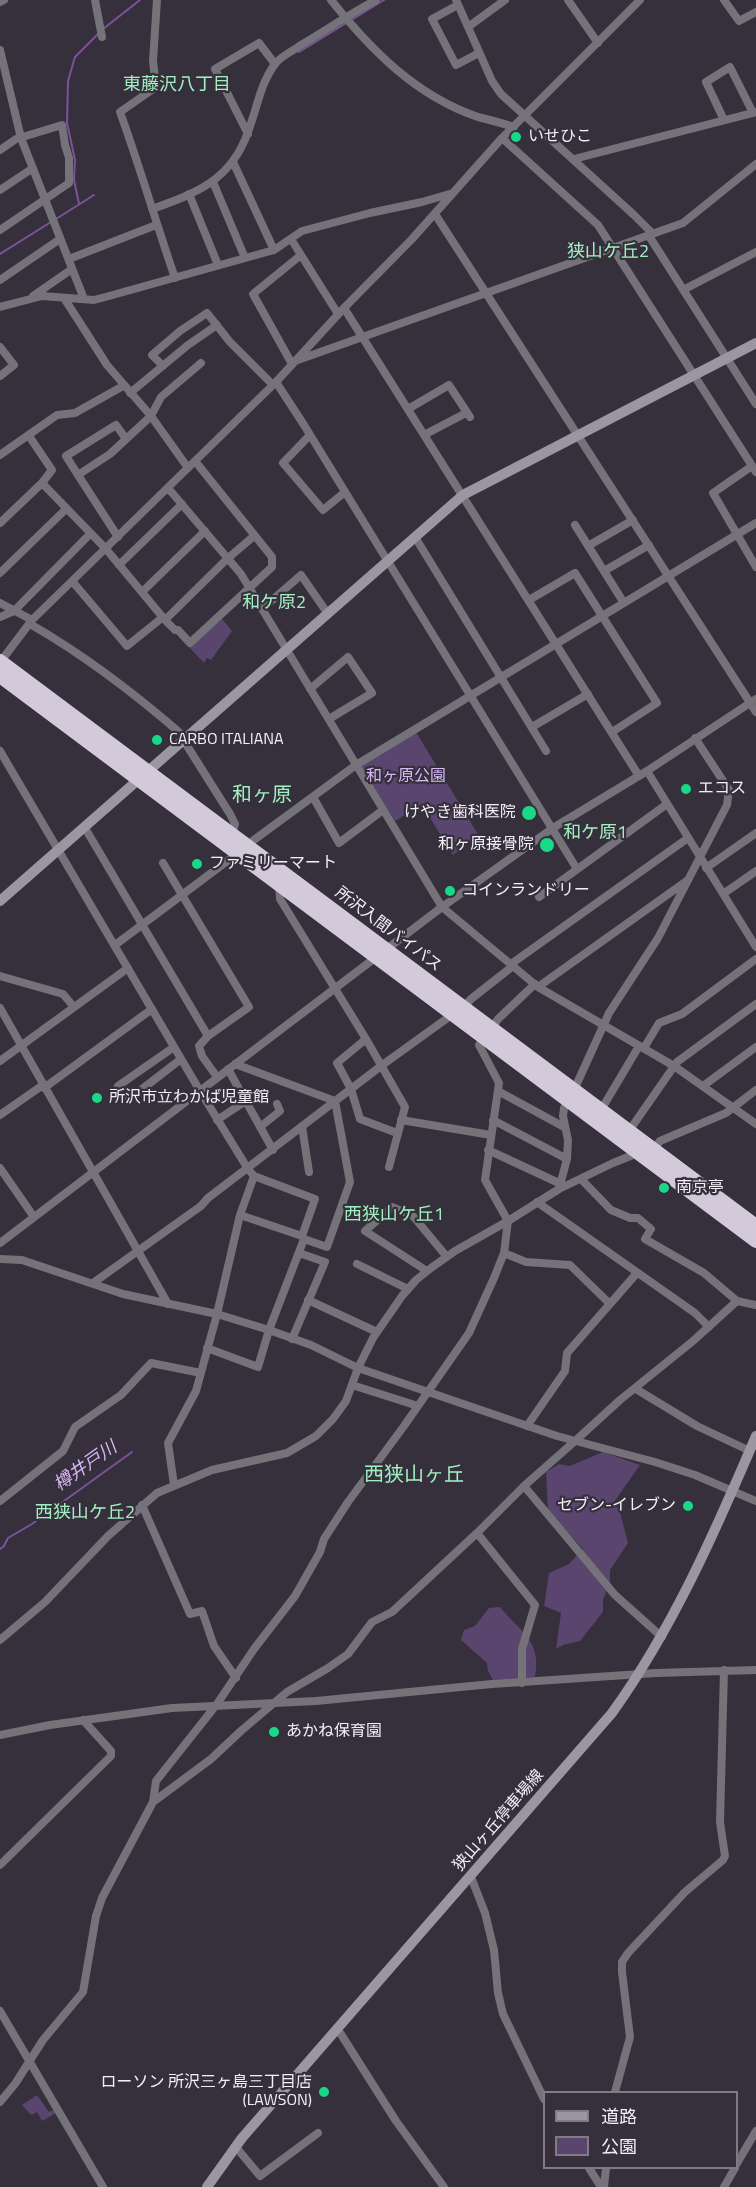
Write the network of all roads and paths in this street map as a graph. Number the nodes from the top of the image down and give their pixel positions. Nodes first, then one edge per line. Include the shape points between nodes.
1 (157, 0) edge
2 (331, 0) edge
3 (376, 0) edge
4 (505, 0) edge
5 (568, 0) edge
6 (640, 0) edge
7 (724, 0) edge
8 (97, 1) edge
9 (457, 2) edge
10 (756, 12) edge
11 (345, 17) junction
12 (468, 27) junction
13 (102, 37) dead end
14 (598, 43) junction
15 (0, 50) edge
16 (479, 53) junction
17 (275, 64) junction
18 (754, 112) edge
19 (526, 115) junction
20 (724, 120) junction
21 (514, 126) junction
22 (248, 134) junction
23 (21, 138) junction
24 (502, 138) junction
25 (0, 150) edge
26 (574, 159) junction
27 (233, 162) junction
28 (756, 164) edge
29 (33, 168) junction
30 (213, 182) junction
31 (0, 190) edge
32 (454, 192) junction
33 (189, 194) junction
34 (45, 200) junction
35 (152, 209) junction
36 (435, 214) junction
37 (156, 225) junction
38 (0, 230) edge
39 (651, 235) junction
40 (60, 239) junction
41 (291, 239) junction
42 (615, 248) junction
43 (274, 250) junction
44 (756, 252) edge
45 (301, 255) junction
46 (245, 258) junction
47 (69, 260) junction
48 (219, 265) junction
49 (72, 269) junction
50 (174, 278) junction
51 (0, 280) edge
52 (683, 290) junction
53 (487, 293) junction
54 (64, 298) junction
55 (84, 298) junction
56 (27, 300) junction
57 (0, 307) edge
58 (341, 311) junction
59 (217, 325) junction
60 (362, 338) junction
61 (756, 343) edge
62 (0, 347) edge
63 (727, 358) junction
64 (201, 363) dead end
65 (293, 363) junction
66 (163, 366) junction
67 (694, 375) junction
68 (0, 376) edge
69 (274, 384) junction
70 (123, 386) junction
71 (130, 393) junction
72 (756, 404) edge
73 (408, 409) junction
74 (151, 416) junction
75 (578, 434) junction
76 (310, 435) junction
77 (424, 435) junction
78 (29, 436) junction
79 (126, 439) junction
80 (0, 455) edge
81 (195, 462) junction
82 (188, 468) junction
83 (754, 469) edge
84 (78, 475) junction
85 (42, 483) junction
86 (168, 488) junction
87 (345, 492) junction
88 (462, 495) junction
89 (182, 504) junction
90 (66, 509) junction
91 (633, 520) junction
92 (0, 523) edge
93 (756, 523) edge
94 (575, 525) dead end
95 (205, 531) junction
96 (90, 534) junction
97 (738, 534) junction
98 (254, 536) junction
99 (118, 537) junction
100 (415, 537) junction
101 (649, 545) junction
102 (588, 546) junction
103 (106, 549) junction
104 (227, 559) junction
105 (388, 561) junction
106 (119, 565) junction
107 (756, 567) edge
108 (604, 571) junction
109 (0, 573) edge
110 (668, 576) junction
111 (72, 581) junction
112 (249, 587) junction
113 (142, 592) junction
114 (529, 600) junction
115 (0, 603) edge
116 (624, 603) junction
117 (262, 609) junction
118 (14, 611) junction
119 (327, 614) junction
120 (602, 616) junction
121 (0, 617) edge
122 (164, 619) junction
123 (31, 622) junction
124 (556, 644) junction
125 (287, 650) junction
126 (0, 661) edge
127 (0, 676) edge
128 (501, 677) junction
129 (310, 689) junction
130 (588, 694) junction
131 (471, 695) junction
132 (753, 701) edge
133 (756, 712) edge
134 (328, 719) junction
135 (532, 727) junction
136 (612, 732) junction
137 (695, 738) junction
138 (185, 740) junction
139 (0, 751) edge
140 (546, 751) dead end
141 (356, 765) junction
142 (643, 773) junction
143 (144, 775) junction
144 (313, 797) junction
145 (667, 804) junction
146 (383, 810) junction
147 (85, 828) junction
148 (553, 828) junction
149 (756, 833) edge
150 (232, 834) junction
151 (688, 837) junction
152 (243, 849) junction
153 (59, 850) junction
154 (701, 858) junction
155 (163, 863) dead end
156 (706, 868) junction
157 (577, 869) junction
158 (756, 871) edge
159 (690, 879) junction
160 (279, 884) junction
161 (723, 894) junction
162 (182, 895) junction
163 (540, 897) dead end
164 (0, 901) edge
165 (442, 907) junction
166 (142, 925) junction
167 (115, 945) junction
168 (756, 947) edge
169 (381, 953) junction
170 (756, 959) edge
171 (512, 965) junction
172 (128, 968) junction
173 (0, 976) edge
174 (536, 986) junction
175 (336, 988) junction
176 (756, 1004) edge
177 (74, 1007) junction
178 (0, 1008) edge
179 (152, 1009) junction
180 (459, 1010) junction
181 (603, 1024) junction
182 (488, 1033) junction
183 (208, 1036) junction
184 (366, 1039) junction
185 (20, 1046) junction
186 (174, 1047) junction
187 (641, 1047) junction
188 (756, 1047) edge
189 (181, 1059) junction
190 (0, 1061) edge
191 (381, 1066) junction
192 (674, 1066) junction
193 (232, 1067) junction
194 (217, 1077) junction
195 (43, 1086) junction
196 (703, 1086) junction
197 (351, 1089) junction
198 (756, 1090) edge
199 (200, 1091) junction
200 (498, 1091) junction
201 (572, 1096) junction
202 (246, 1101) junction
203 (335, 1101) junction
204 (277, 1104) dead end
205 (733, 1108) junction
206 (601, 1110) junction
207 (0, 1115) edge
208 (217, 1120) junction
209 (401, 1120) junction
210 (493, 1120) junction
211 (756, 1124) edge
212 (302, 1126) junction
213 (260, 1127) junction
214 (564, 1127) junction
215 (629, 1131) junction
216 (398, 1133) junction
217 (491, 1135) junction
218 (654, 1149) junction
219 (273, 1150) junction
220 (488, 1150) junction
221 (638, 1153) junction
222 (567, 1159) junction
223 (389, 1167) dead end
224 (0, 1168) edge
225 (248, 1169) junction
226 (92, 1173) junction
227 (309, 1173) dead end
228 (254, 1176) junction
229 (581, 1179) junction
230 (560, 1186) junction
231 (537, 1202) junction
232 (240, 1215) junction
233 (34, 1217) junction
234 (508, 1221) junction
235 (756, 1226) edge
236 (756, 1241) edge
237 (0, 1243) edge
238 (137, 1251) junction
239 (299, 1253) junction
240 (504, 1253) junction
241 (447, 1257) junction
242 (0, 1259) edge
243 (357, 1264) dead end
244 (427, 1271) junction
245 (637, 1273) junction
246 (93, 1283) junction
247 (408, 1289) junction
248 (308, 1300) junction
249 (737, 1301) junction
250 (168, 1304) junction
251 (609, 1304) junction
252 (756, 1305) edge
253 (217, 1314) junction
254 (709, 1327) junction
255 (270, 1330) junction
256 (377, 1332) junction
257 (292, 1339) junction
258 (207, 1348) junction
259 (358, 1368) junction
260 (201, 1373) junction
261 (352, 1385) junction
262 (636, 1389) junction
263 (429, 1392) junction
264 (418, 1406) junction
265 (527, 1426) junction
266 (756, 1436) edge
267 (574, 1441) junction
268 (750, 1451) junction
269 (174, 1485) junction
270 (524, 1486) junction
271 (733, 1490) junction
272 (0, 1501) edge
273 (756, 1501) edge
274 (142, 1505) junction
275 (477, 1533) junction
276 (662, 1637) junction
277 (0, 1640) edge
278 (724, 1670) junction
279 (756, 1670) edge
280 (640, 1674) junction
281 (236, 1677) junction
282 (522, 1683) junction
283 (273, 1703) junction
284 (217, 1704) junction
285 (83, 1720) junction
286 (0, 1735) edge
287 (153, 1802) junction
288 (0, 1865) edge
289 (471, 1877) junction
290 (0, 2011) edge
291 (337, 2028) junction
292 (29, 2061) junction
293 (615, 2091) edge
294 (543, 2097) edge
295 (0, 2102) edge
296 (756, 2131) edge
297 (318, 2133) dead end
298 (235, 2146) junction
299 (738, 2162) edge
300 (590, 2169) edge
301 (606, 2169) edge
302 (734, 2169) edge
303 (104, 2187) edge
304 (207, 2187) edge
305 (444, 2187) edge
306 (603, 2187) edge
307 (724, 2187) edge

1 - 35 street via 153,60 156,87 120,112
2 - 11 street
3 - 11 street
4 - 12 street
5 - 14 street
6 - 14 street
7 - 10 street via 739,21
8 - 13 street
9 - 12 street
9 - 16 street via 432,19 456,65
11 - 17 street
11 - 21 street via 372,48 420,89 477,116
12 - 16 street
14 - 19 street
15 - 23 street
16 - 19 street via 501,94
17 - 22 street via 260,91
17 - 22 street via 259,43 215,69
18 - 20 street
18 - 20 street via 730,67 706,82
19 - 21 street
19 - 26 street
20 - 26 street
21 - 24 street
22 - 27 street
23 - 25 street
23 - 29 street
23 - 34 street via 62,125 69,183
24 - 32 street
24 - 42 street via 598,225
26 - 39 street
27 - 30 street
27 - 43 street
28 - 39 street via 683,223
29 - 31 street
29 - 34 street
30 - 33 street
30 - 46 street
32 - 36 street
32 - 41 street via 302,231
33 - 35 street
33 - 48 street
34 - 38 street
34 - 40 street
35 - 37 street
36 - 53 street
36 - 58 street
37 - 47 street
37 - 50 street
39 - 42 street
39 - 52 street
40 - 47 street
40 - 51 street
41 - 43 street
41 - 45 street
42 - 53 street
42 - 67 street
43 - 46 street
44 - 52 street
45 - 58 street
45 - 65 street via 253,294
46 - 48 street
47 - 49 street
48 - 50 street
49 - 55 street
49 - 56 street
50 - 55 street via 102,298
52 - 63 street
53 - 60 street
53 - 75 street
54 - 55 street
54 - 56 street via 42,296
54 - 70 street
56 - 57 street
58 - 60 street
58 - 65 street
59 - 66 street
59 - 66 street via 207,313 180,331 152,355
59 - 69 street
60 - 65 street
60 - 73 street
61 - 63 main road
62 - 68 street via 14,365
63 - 67 main road
63 - 72 street
64 - 74 street via 161,397
65 - 69 street
66 - 71 street
67 - 75 main road
67 - 83 street
69 - 76 street
69 - 81 street
70 - 71 street
70 - 78 street via 75,413 57,415
71 - 74 street
73 - 77 street
73 - 77 street via 449,385 468,415
74 - 79 street
74 - 82 street
75 - 88 main road
75 - 91 street
76 - 87 street
76 - 87 street via 283,463 323,510
77 - 88 street
78 - 80 street
78 - 85 street via 52,470
79 - 84 street
79 - 84 street via 116,425 66,456
81 - 82 street
81 - 98 street
82 - 86 street
83 - 97 street via 713,493
84 - 99 street
85 - 90 street
85 - 92 street
86 - 89 street
86 - 99 street
87 - 105 street
88 - 100 main road
88 - 114 street
89 - 95 street
89 - 106 street
90 - 96 street
90 - 109 street
91 - 101 street
91 - 102 street
93 - 97 street
94 - 102 street
95 - 104 street
95 - 113 street
96 - 103 street
96 - 118 street
97 - 107 street
97 - 110 street
98 - 104 street
98 - 112 street via 272,556 272,567
99 - 103 street
100 - 105 main road
100 - 128 street
101 - 108 street
101 - 110 street
102 - 108 street
103 - 106 street
103 - 111 street
104 - 112 street
104 - 122 street
105 - 119 main road
105 - 131 street
106 - 113 street
108 - 116 street
110 - 116 street
110 - 132 street
111 - 122 street via 127,646
111 - 123 street
112 - 117 street
112 - 122 street via 190,643
113 - 122 street
114 - 120 street via 575,573
114 - 124 street
115 - 118 street
116 - 120 street
117 - 119 street via 301,575
117 - 125 street
118 - 121 street
118 - 123 street
119 - 125 main road
120 - 124 street
120 - 136 street via 657,703
123 - 126 street
123 - 138 street via 155,711
124 - 128 street
124 - 130 street
125 - 129 street
125 - 138 main road
126 - 143 highway, 所沢入間バイパス
127 - 143 highway, 所沢入間バイパス
128 - 131 street
128 - 135 street
129 - 134 street
129 - 134 street via 348,657 372,693
130 - 135 street
130 - 136 street
131 - 141 street
131 - 148 street
132 - 133 street
132 - 137 street
134 - 141 street
135 - 140 street
136 - 142 street
137 - 142 street
137 - 154 street via 730,793
138 - 143 main road
138 - 150 street via 230,814 235,824
139 - 153 street
141 - 144 street
141 - 146 street
142 - 145 street
142 - 148 street
143 - 147 main road
143 - 150 highway, 所沢入間バイパス
143 - 152 highway, 所沢入間バイパス
144 - 146 street via 339,843
144 - 152 street
145 - 151 street
145 - 157 street
146 - 165 street
147 - 153 main road
147 - 166 street
148 - 157 street
148 - 165 street
149 - 156 street
150 - 152 highway, 所沢入間バイパス
151 - 154 street
151 - 171 street
152 - 160 highway, 所沢入間バイパス
152 - 162 street
152 - 169 highway, 所沢入間バイパス
153 - 164 main road
153 - 167 street
154 - 156 street
154 - 159 street
155 - 162 street
156 - 161 street
157 - 163 street
158 - 161 street
159 - 174 street
159 - 181 street
160 - 169 highway, 所沢入間バイパス
160 - 175 street via 280,898
161 - 168 street
162 - 166 street
162 - 183 street via 249,1007
165 - 169 street
165 - 171 street
166 - 167 street
166 - 183 street
167 - 172 street
169 - 175 street
169 - 180 highway, 所沢入間バイパス
170 - 187 street via 682,1014 659,1023
171 - 174 street
171 - 180 street
172 - 177 street
172 - 179 street
173 - 177 street via 63,994
174 - 181 street
174 - 182 street via 498,1019
175 - 184 street
175 - 193 street
176 - 192 street
177 - 185 street
178 - 185 street
179 - 186 street
179 - 195 street
180 - 182 highway, 所沢入間バイパス
180 - 191 street
181 - 187 street
181 - 201 street
182 - 200 street via 479,1046 499,1083
182 - 201 highway, 所沢入間バイパス
183 - 194 street via 199,1047
184 - 191 street
184 - 197 street via 337,1063
185 - 190 street
185 - 195 street
186 - 189 street
186 - 189 street via 118,1086 128,1100
187 - 192 street
187 - 206 street
188 - 196 street
189 - 199 street
191 - 197 street
191 - 209 street via 405,1107
192 - 196 street
192 - 215 street
193 - 194 street
193 - 202 street
193 - 203 street
194 - 199 street
195 - 207 street
195 - 226 street
196 - 205 street
197 - 203 street
197 - 216 street via 360,1119
198 - 205 street
199 - 208 street
199 - 226 street
200 - 210 street
200 - 214 street
201 - 206 highway, 所沢入間バイパス
201 - 214 street via 564,1108
201 - 221 highway, 所沢入間バイパス
202 - 208 street
202 - 213 street
203 - 212 street
203 - 239 street via 350,1182 327,1247 304,1239
204 - 213 street via 280,1111
205 - 211 street
205 - 218 street via 660,1141
206 - 215 highway, 所沢入間バイパス
208 - 225 street
209 - 216 street
209 - 217 street
210 - 217 street
210 - 222 street
212 - 219 street
212 - 227 street
213 - 219 street
214 - 222 street
215 - 218 highway, 所沢入間バイパス
216 - 223 street
217 - 220 street
218 - 235 highway, 所沢入間バイパス
219 - 225 street
220 - 230 street
220 - 234 street via 484,1180
221 - 229 street
221 - 236 highway, 所沢入間バイパス
222 - 230 street
224 - 233 street
225 - 228 street
225 - 238 street
226 - 233 street
226 - 238 street
228 - 232 street
228 - 232 street via 315,1199 302,1236
229 - 230 street
229 - 249 street via 611,1210 638,1218 651,1229 645,1239 704,1273
230 - 231 street
231 - 234 street
231 - 245 street
232 - 253 street
233 - 237 street
234 - 240 street
234 - 241 street
238 - 246 street
238 - 250 street
239 - 248 street via 325,1262
239 - 255 street
240 - 251 street via 526,1262 570,1265
240 - 263 street via 469,1333
241 - 244 street
241 - 244 street via 413,1216 392,1207 365,1231
242 - 246 street via 22,1260
243 - 247 street
244 - 247 street
245 - 251 street
245 - 254 street
246 - 250 street
247 - 256 street
248 - 256 street
248 - 257 street
249 - 252 street
249 - 254 street
250 - 253 street
251 - 265 street via 567,1353 564,1371
253 - 255 street
253 - 258 street
254 - 262 street
255 - 257 street
255 - 258 street via 258,1367
256 - 259 street
257 - 259 street
258 - 260 street
259 - 261 street
259 - 263 street
260 - 269 street via 196,1391 168,1443
260 - 272 street via 151,1363 121,1395 75,1427 63,1451
261 - 264 street
261 - 269 street via 333,1419 301,1446 272,1458 212,1470
262 - 267 street
262 - 268 street via 697,1426
263 - 264 street
263 - 265 street
264 - 281 street via 348,1502 295,1596
265 - 267 street
266 - 268 main road, 狭山ヶ丘停車場線
267 - 270 street
267 - 271 street via 655,1462
268 - 271 main road, 狭山ヶ丘停車場線
269 - 274 street
270 - 275 street
270 - 276 street via 615,1595
271 - 273 street
271 - 276 main road, 狭山ヶ丘停車場線
274 - 277 street via 32,1614
274 - 281 street via 190,1614 202,1611 214,1646
275 - 282 street via 535,1605 522,1649
275 - 283 street via 392,1612 372,1622 348,1654
276 - 280 main road, 狭山ヶ丘停車場線
278 - 279 street
278 - 280 street
278 - 293 street via 720,1822 723,1860 685,1892 622,1962 630,2037
280 - 282 street
280 - 289 main road, 狭山ヶ丘停車場線 via 591,1738
281 - 284 street
282 - 283 street
283 - 284 street
283 - 287 street via 211,1759
284 - 285 street
284 - 287 street via 156,1781
285 - 286 street
285 - 288 street via 113,1754
287 - 292 street via 102,1898 92,1931 83,1992
289 - 291 main road, 狭山ヶ丘停車場線
289 - 294 street via 494,1950 504,2014
290 - 292 street
291 - 298 main road, 狭山ヶ丘停車場線
291 - 305 street
292 - 295 street
292 - 303 street
296 - 299 street
297 - 298 street via 260,2176
298 - 304 main road, 狭山ヶ丘停車場線
300 - 306 street
301 - 306 street
302 - 307 street

